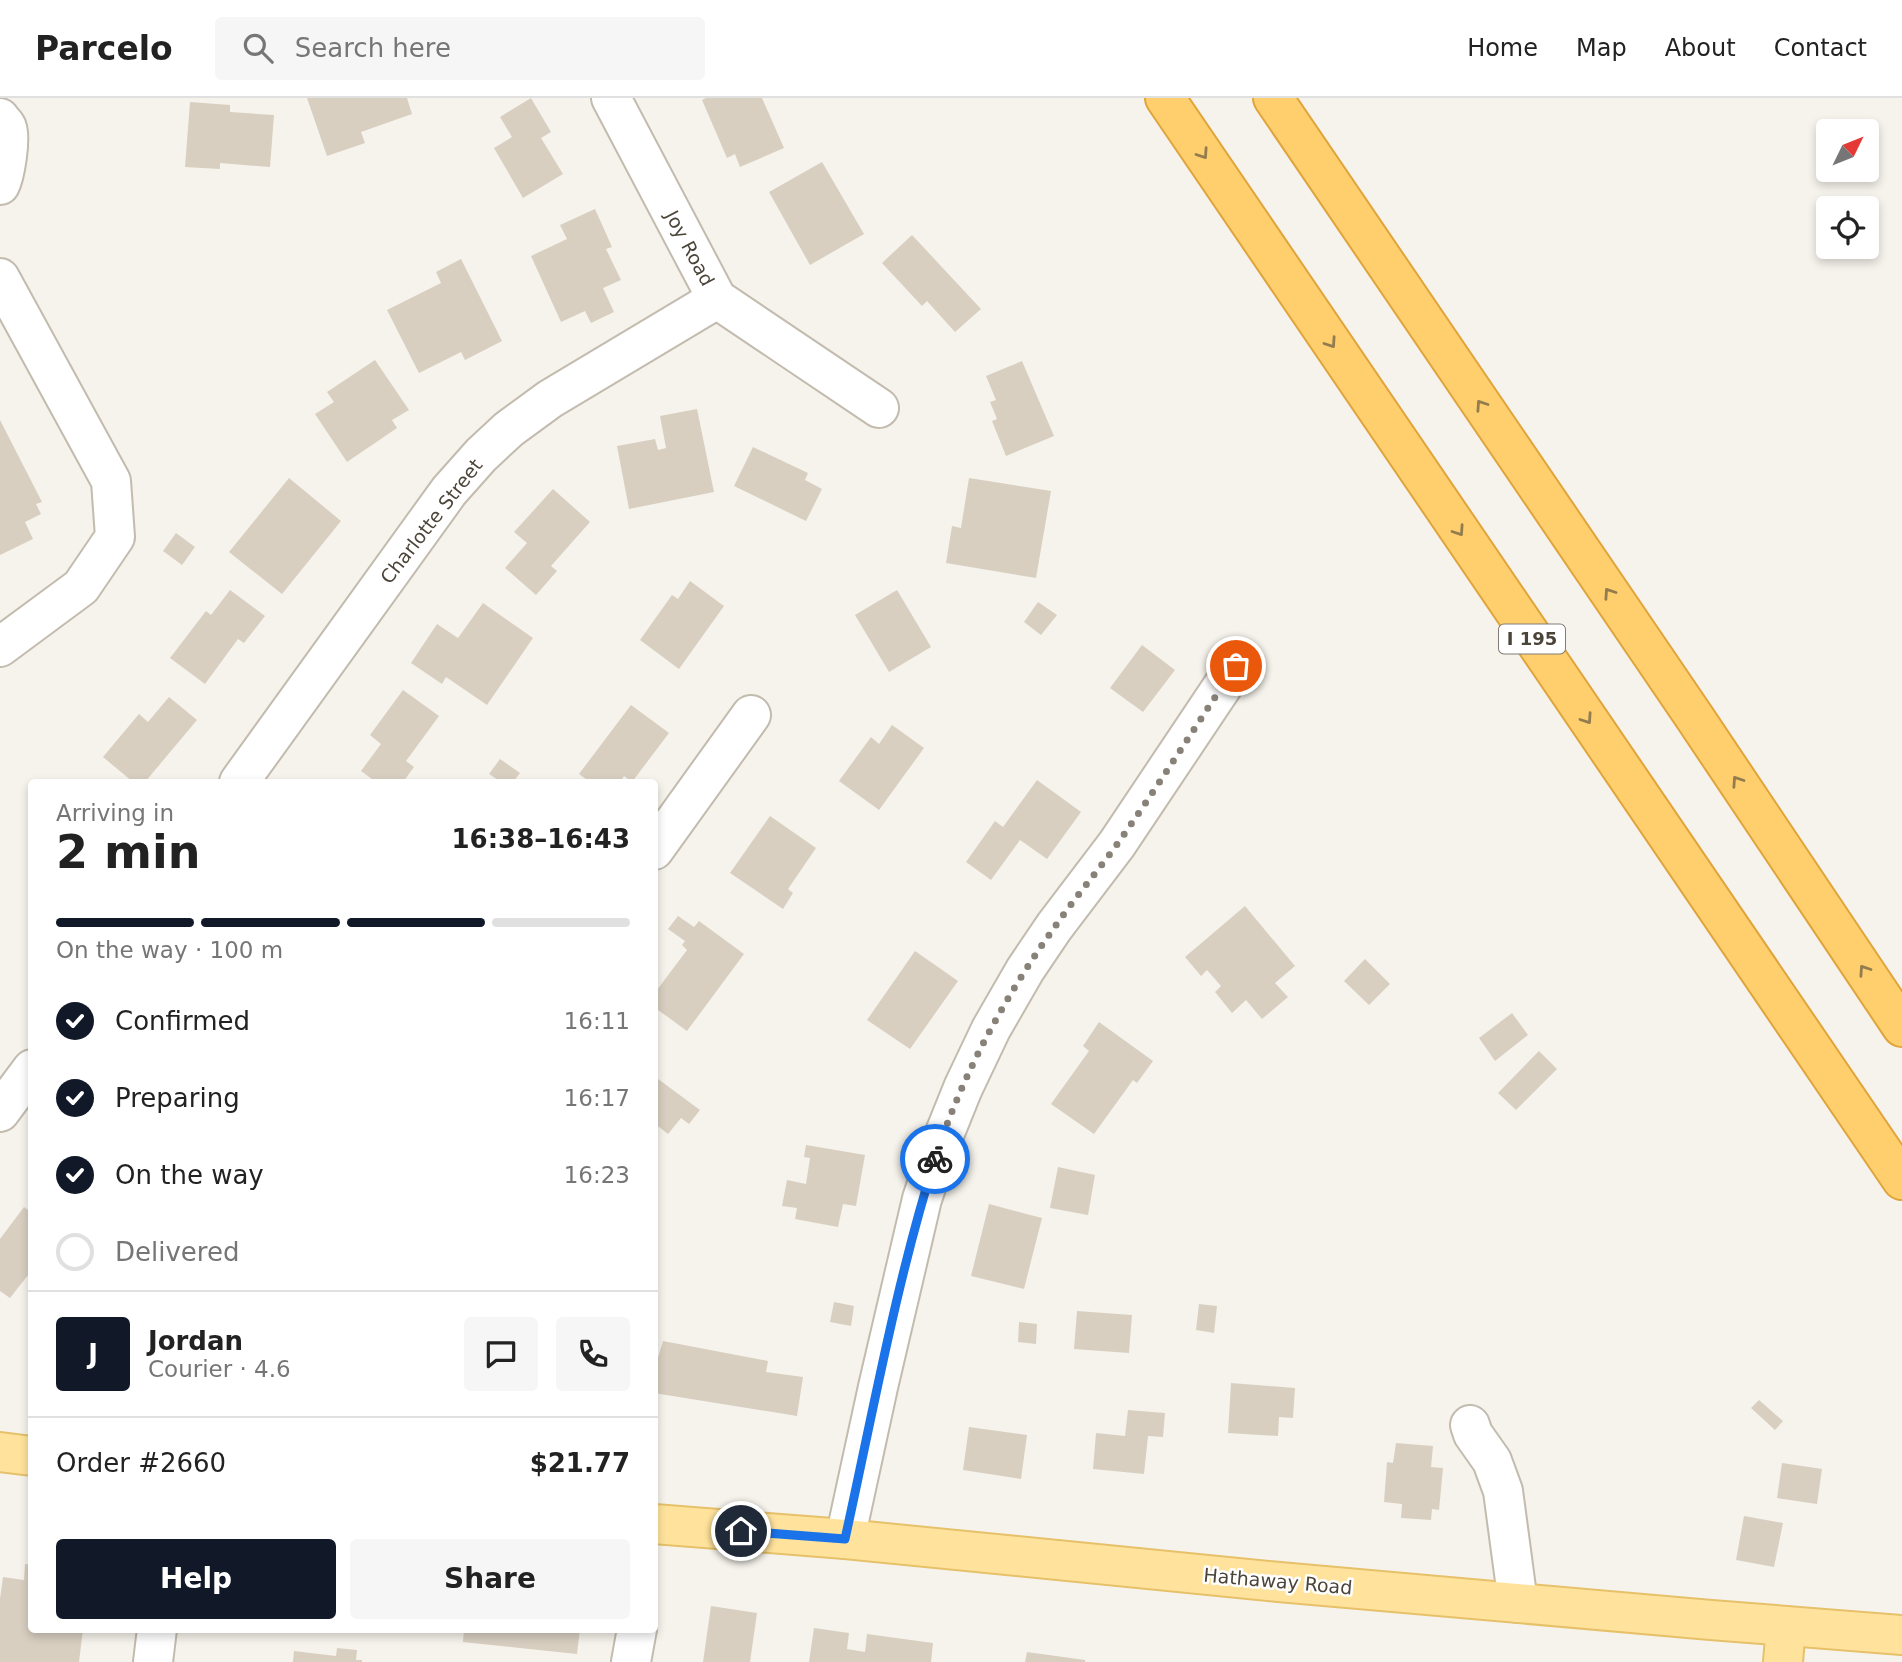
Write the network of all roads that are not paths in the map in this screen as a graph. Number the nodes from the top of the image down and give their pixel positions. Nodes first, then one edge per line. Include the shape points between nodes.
1 (611, 98) edge
2 (1165, 98) edge
3 (1273, 98) edge
4 (0, 118) edge
5 (0, 185) edge
6 (0, 278) edge
7 (717, 299) junction
8 (878, 408) dead end
9 (0, 647) edge
10 (1236, 666) dead end
11 (751, 716) dead end
12 (241, 779) edge
13 (658, 844) edge
14 (1902, 1027) edge
15 (28, 1074) edge
16 (0, 1112) edge
17 (1902, 1180) edge
18 (1470, 1424) dead end
19 (0, 1452) edge
20 (28, 1456) edge
21 (658, 1531) edge
22 (845, 1539) junction
23 (1518, 1603) junction
24 (157, 1633) edge
25 (636, 1633) edge
26 (1902, 1635) edge
27 (1785, 1644) edge
28 (153, 1662) edge
29 (631, 1662) edge

1 - 7 street, Joy Road
2 -> 17 highway, I 195
14 -> 3 highway
4 - 5 street via 7,128
6 - 9 street via 111,481 115,537 81,587
7 - 8 street, Joy Road
7 - 12 street, Charlotte Street via 550,399 481,455 449,491
10 - 22 street via 1117,844 1025,970 963,1088 922,1199
11 - 13 street
15 - 16 street
18 - 23 street via 1503,1491
19 - 20 main road
21 - 22 main road, Hathaway Road
22 - 23 main road, Hathaway Road
23 - 27 main road, Hathaway Road
24 - 28 street
25 - 29 street
26 - 27 main road, Hathaway Road

